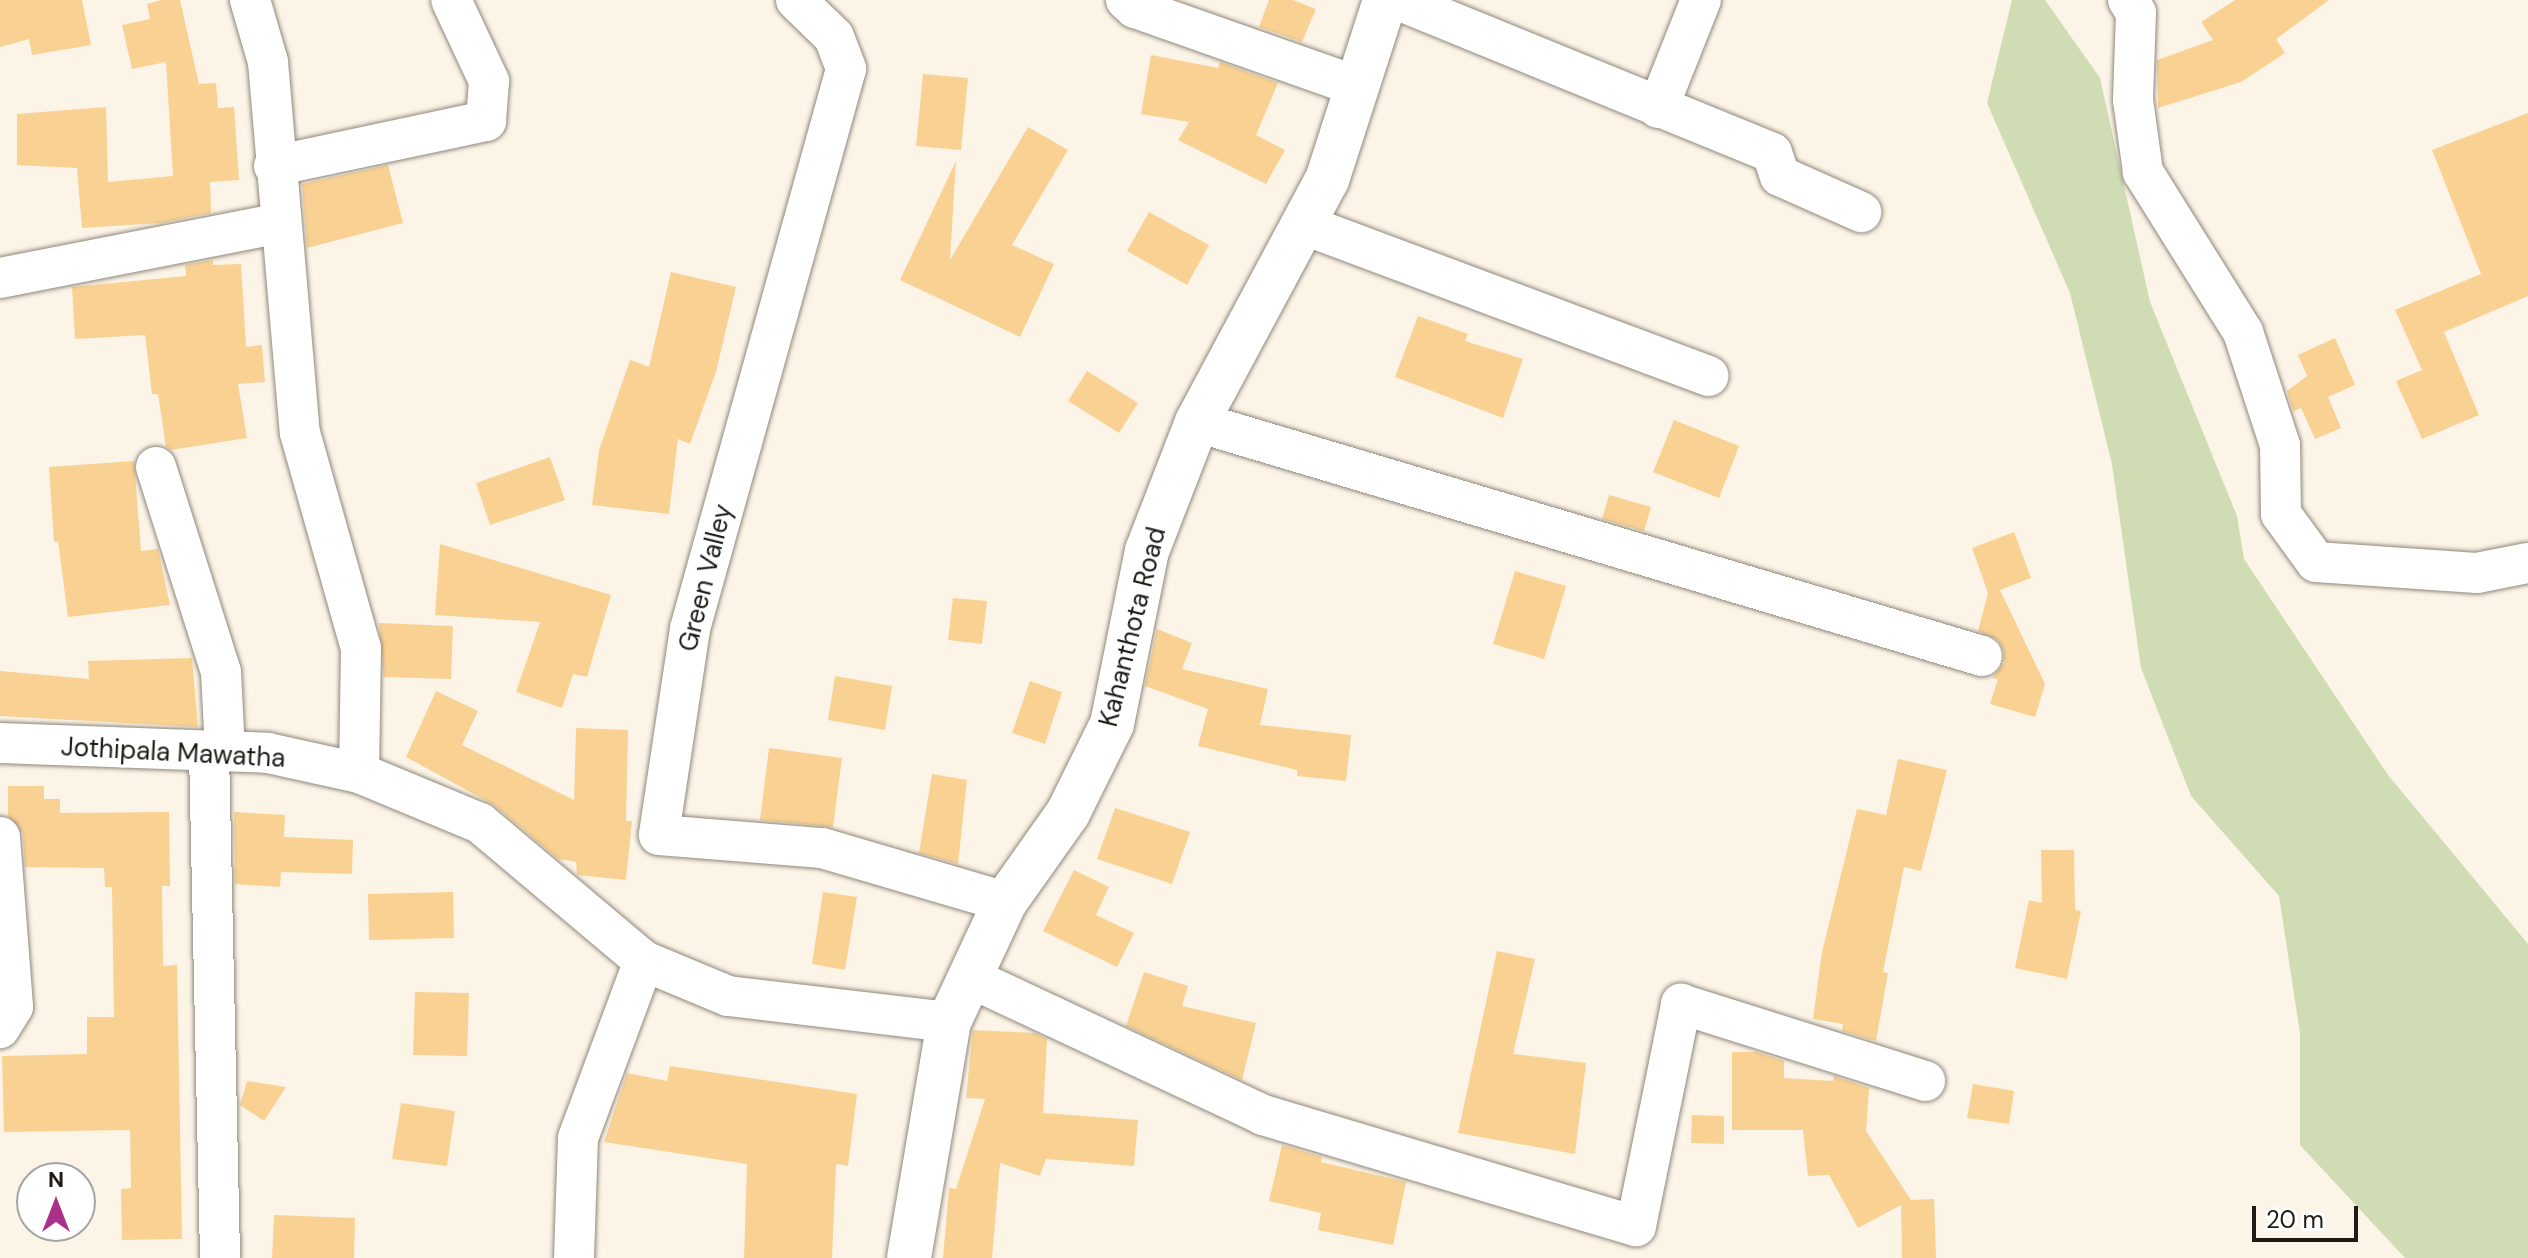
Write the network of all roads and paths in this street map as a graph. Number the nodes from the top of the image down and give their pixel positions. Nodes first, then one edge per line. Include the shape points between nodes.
1 (250, 0) edge
2 (451, 0) edge
3 (796, 0) edge
4 (1126, 0) edge
5 (1385, 0) edge
6 (1398, 0) edge
7 (1701, 0) edge
8 (2132, 6) edge
9 (1357, 86) junction
10 (1658, 108) junction
11 (274, 166) junction
12 (1861, 212) dead end
13 (280, 223) junction
14 (1302, 224) junction
15 (0, 278) edge
16 (1709, 376) dead end
17 (1197, 422) junction
18 (156, 467) dead end
19 (2528, 563) edge
20 (1982, 656) dead end
21 (0, 743) edge
22 (217, 752) junction
23 (359, 773) junction
24 (0, 837) edge
25 (1005, 902) junction
26 (644, 961) junction
27 (971, 978) junction
28 (949, 1022) junction
29 (0, 1028) edge
30 (1925, 1081) dead end
31 (220, 1258) edge
32 (574, 1258) edge
33 (909, 1258) edge

1 - 11 street via 268,62
2 - 11 street via 489,81 486,121
3 - 25 street, Green Valley via 834,37 846,69 690,629 659,835 822,848
4 - 9 street via 1135,8
5 - 9 main road, Kahanthota Road
6 - 10 street
7 - 10 street
8 - 19 street via 2133,100 2143,172 2243,332 2280,445 2281,514 2316,562 2477,573
9 - 14 main road, Kahanthota Road via 1327,180
10 - 12 street via 1772,153 1780,176
11 - 13 street
13 - 15 street
13 - 23 street via 300,433 361,648
14 - 16 street
14 - 17 main road, Kahanthota Road
17 - 20 street
17 - 25 main road, Kahanthota Road via 1147,551 1112,724 1068,813
18 - 22 street via 221,672
21 - 22 street, Jothipala Mawatha
22 - 23 street, Jothipala Mawatha via 268,753
22 - 31 street
23 - 26 street, Jothipala Mawatha via 480,823
24 - 29 street via 13,1007
25 - 27 main road, Kahanthota Road
26 - 28 street, Jothipala Mawatha via 728,996
26 - 32 street via 578,1138
27 - 28 main road, Kahanthota Road
27 - 30 street via 1263,1115 1636,1226 1681,1004
28 - 33 main road, Kahanthota Road

